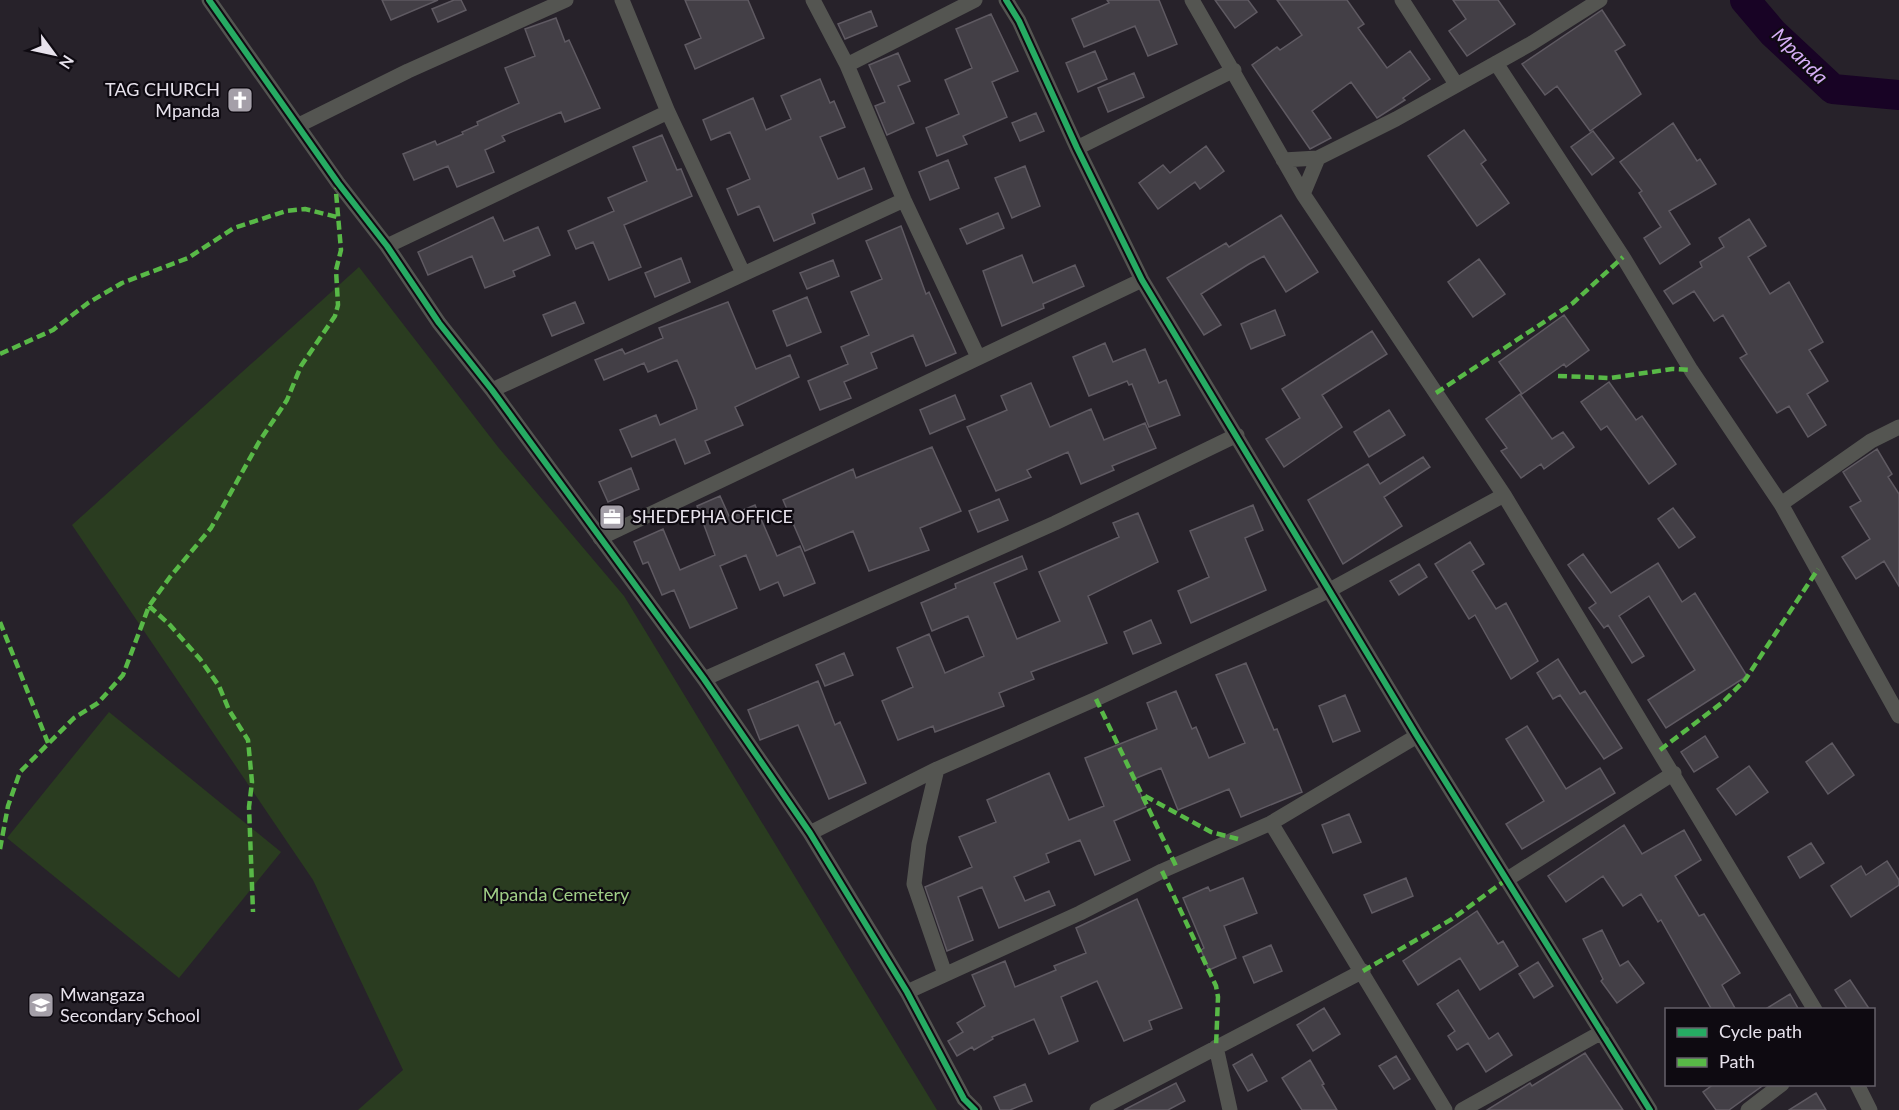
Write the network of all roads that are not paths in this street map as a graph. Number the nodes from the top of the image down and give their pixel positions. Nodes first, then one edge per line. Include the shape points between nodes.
1 (209, 0) edge
2 (566, 0) edge
3 (622, 0) edge
4 (813, 0) edge
5 (975, 0) edge
6 (1006, 0) edge
7 (1192, 0) edge
8 (1401, 0) edge
9 (1600, 0) edge
10 (1496, 63) junction
11 (847, 65) junction
12 (1234, 70) junction
13 (1456, 84) junction
14 (668, 112) junction
15 (299, 125) junction
16 (1077, 148) junction
17 (1317, 158) junction
18 (1283, 160) junction
19 (1303, 194) junction
20 (903, 200) junction
21 (387, 246) junction
22 (743, 273) junction
23 (1142, 280) junction
24 (978, 357) junction
25 (492, 390) junction
26 (1899, 427) edge
27 (1237, 435) junction
28 (1504, 495) junction
29 (1781, 504) junction
30 (600, 538) junction
31 (1328, 591) junction
32 (704, 679) junction
33 (1899, 716) edge
34 (1417, 736) junction
35 (937, 769) junction
36 (1674, 773) junction
37 (1271, 823) junction
38 (810, 833) junction
39 (1506, 880) junction
40 (1363, 971) junction
41 (945, 974) junction
42 (907, 992) junction
43 (1814, 1008) edge
44 (1602, 1032) junction
45 (1216, 1047) junction
46 (1779, 1086) edge
47 (1858, 1086) edge
48 (968, 1106) edge
49 (1097, 1110) edge
50 (1230, 1110) edge
51 (1445, 1110) edge
52 (1462, 1110) edge
53 (1650, 1110) edge
54 (1748, 1110) edge
55 (1870, 1110) edge

1 - 15 street
2 - 15 street via 390,79
3 - 14 street
4 - 11 street
5 - 11 street
6 - 16 street
7 - 12 street
8 - 13 street
9 - 10 street
10 - 13 street
10 - 29 street
11 - 20 street
12 - 16 street
12 - 18 street
13 - 17 street
14 - 21 street
14 - 22 street
15 - 21 street
16 - 23 street
17 - 18 street
17 - 19 street
18 - 19 street
19 - 28 street
20 - 22 street
20 - 24 street
21 - 25 street via 439,323
22 - 25 street
23 - 24 street
23 - 27 street
24 - 30 street
25 - 30 street
26 - 29 street via 1871,441
27 - 31 street
27 - 32 street via 1054,523
28 - 31 street
28 - 36 street
29 - 33 street
30 - 32 street
31 - 34 street
31 - 35 street
32 - 38 street
34 - 37 street
34 - 39 street
35 - 38 street
35 - 41 street via 914,884
36 - 39 street
36 - 43 street
37 - 40 street
37 - 41 street
38 - 42 street
39 - 44 street
40 - 45 street
40 - 51 street
41 - 42 street
42 - 48 street
44 - 52 street
44 - 53 street
45 - 49 street
45 - 50 street
46 - 54 street
47 - 55 street

